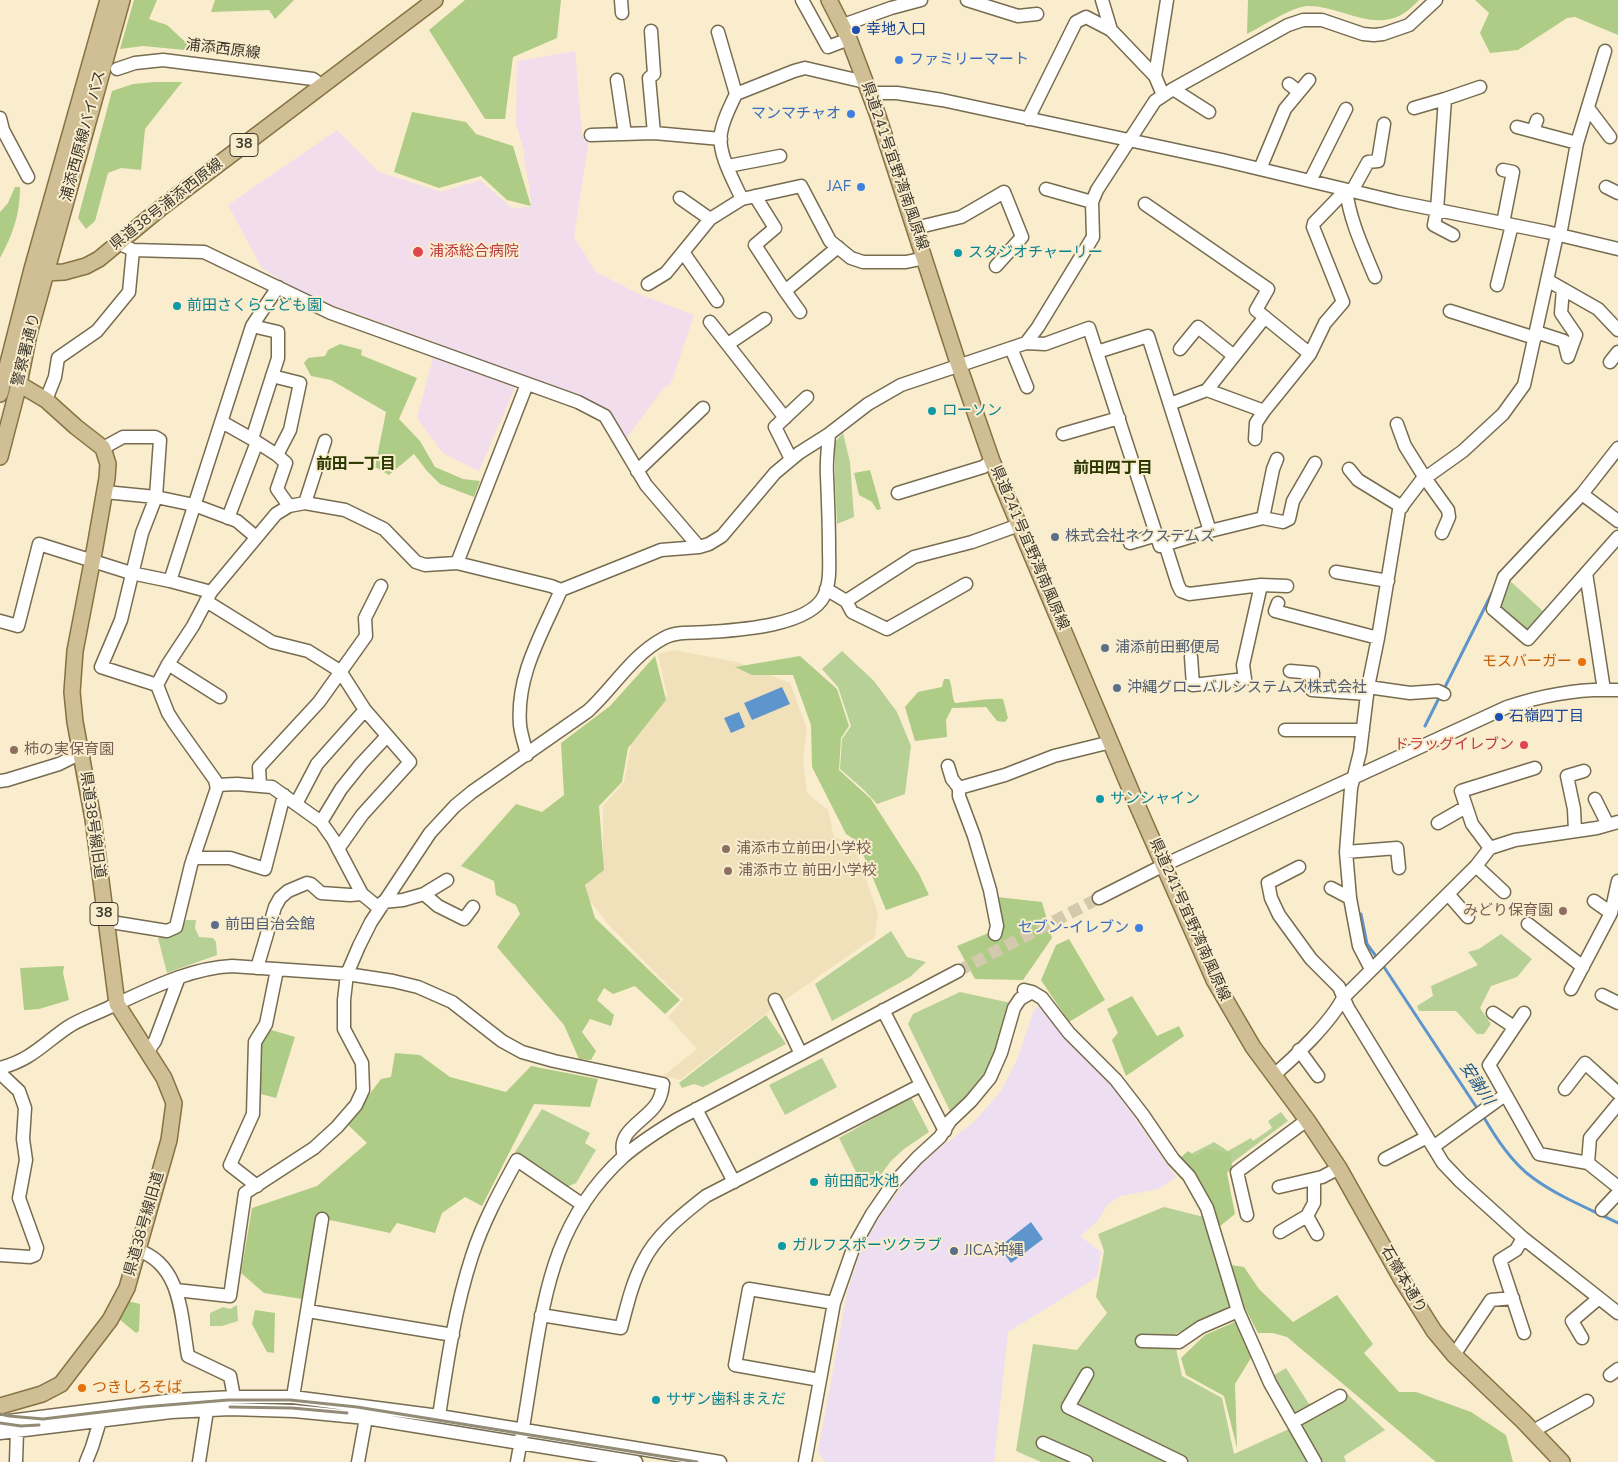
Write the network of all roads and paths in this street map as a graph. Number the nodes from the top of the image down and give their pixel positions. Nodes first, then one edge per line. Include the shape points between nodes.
1 (108, 0) edge
2 (122, 0) edge
3 (434, 0) edge
4 (621, 0) edge
5 (802, 0) edge
6 (829, 0) edge
7 (921, 0) edge
8 (967, 0) edge
9 (1102, 0) edge
10 (1167, 0) edge
11 (1436, 0) edge
12 (622, 13) dead end
13 (1038, 14) dead end
14 (843, 25) junction
15 (1111, 30) junction
16 (651, 32) dead end
17 (718, 32) dead end
18 (849, 39) junction
19 (1605, 51) dead end
20 (117, 69) dead end
21 (1154, 76) junction
22 (617, 80) dead end
23 (1309, 80) dead end
24 (322, 86) junction
25 (868, 87) junction
26 (1480, 87) dead end
27 (1168, 92) junction
28 (736, 94) junction
29 (1445, 99) junction
30 (1414, 108) dead end
31 (1588, 108) junction
32 (1346, 109) dead end
33 (1209, 112) dead end
34 (0, 118) edge
35 (1028, 120) junction
36 (1384, 124) dead end
37 (1517, 127) dead end
38 (654, 133) junction
39 (625, 134) junction
40 (591, 135) dead end
41 (1610, 137) dead end
42 (721, 139) junction
43 (1128, 141) junction
44 (1577, 143) junction
45 (780, 156) dead end
46 (728, 166) junction
47 (1260, 169) junction
48 (1512, 172) dead end
49 (28, 177) dead end
50 (1310, 181) junction
51 (1046, 188) dead end
52 (1349, 190) junction
53 (755, 196) junction
54 (680, 198) dead end
55 (742, 199) junction
56 (1092, 202) junction
57 (1145, 204) dead end
58 (1437, 210) junction
59 (710, 219) junction
60 (1508, 224) junction
61 (914, 228) junction
62 (1453, 235) dead end
63 (1557, 236) junction
64 (118, 243) junction
65 (838, 247) junction
66 (1618, 249) edge
67 (133, 250) junction
68 (683, 252) junction
69 (925, 258) junction
70 (996, 266) dead end
71 (39, 271) junction
72 (1375, 277) dead end
73 (1547, 280) junction
74 (648, 284) dead end
75 (1496, 285) dead end
76 (278, 287) junction
77 (1563, 289) junction
78 (785, 291) junction
79 (717, 301) dead end
80 (1450, 311) dead end
81 (800, 312) dead end
82 (1265, 317) junction
83 (765, 319) dead end
84 (710, 322) dead end
85 (252, 326) junction
86 (1618, 330) edge
87 (1536, 335) junction
88 (1026, 343) junction
89 (728, 344) junction
90 (1011, 348) junction
91 (1180, 349) dead end
92 (1097, 352) junction
93 (1310, 354) junction
94 (1234, 356) junction
95 (959, 366) junction
96 (272, 376) junction
97 (19, 384) junction
98 (527, 384) junction
99 (1027, 387) dead end
100 (1207, 390) junction
101 (0, 394) edge
102 (807, 397) dead end
103 (46, 400) junction
104 (1170, 404) junction
105 (703, 408) dead end
106 (1264, 412) junction
107 (785, 418) junction
108 (1119, 418) junction
109 (222, 422) junction
110 (0, 424) edge
111 (1397, 424) dead end
112 (829, 434) junction
113 (1064, 434) dead end
114 (1255, 439) dead end
115 (254, 441) junction
116 (325, 441) dead end
117 (103, 448) junction
118 (1618, 448) edge
119 (277, 455) junction
120 (0, 457) edge
121 (791, 459) junction
122 (1277, 459) dead end
123 (992, 461) junction
124 (1315, 463) dead end
125 (1349, 469) dead end
126 (637, 471) junction
127 (1425, 478) junction
128 (105, 492) junction
129 (898, 494) dead end
130 (1582, 494) junction
131 (156, 497) junction
132 (305, 503) junction
133 (194, 505) junction
134 (289, 506) junction
135 (1402, 507) junction
136 (228, 518) junction
137 (1263, 518) junction
138 (1618, 521) edge
139 (1019, 525) junction
140 (1210, 531) junction
141 (1442, 533) dead end
142 (256, 537) junction
143 (1618, 537) edge
144 (1161, 540) junction
145 (1130, 543) dead end
146 (699, 547) junction
147 (92, 561) junction
148 (457, 563) junction
149 (1336, 572) dead end
150 (131, 573) junction
151 (1586, 573) junction
152 (170, 580) junction
153 (1388, 581) junction
154 (966, 584) dead end
155 (1261, 585) junction
156 (381, 586) dead end
157 (1287, 586) dead end
158 (826, 589) junction
159 (561, 590) junction
160 (208, 596) junction
161 (846, 601) junction
162 (1278, 603) dead end
163 (0, 622) edge
164 (1378, 638) junction
165 (1191, 657) dead end
166 (168, 664) junction
167 (340, 671) junction
168 (1290, 672) dead end
169 (157, 685) junction
170 (1367, 690) junction
171 (1604, 690) junction
172 (1618, 690) edge
173 (1441, 693) dead end
174 (220, 697) dead end
175 (365, 710) junction
176 (1285, 730) dead end
177 (1363, 730) junction
178 (387, 736) junction
179 (1111, 742) junction
180 (80, 753) junction
181 (527, 755) junction
182 (948, 766) dead end
183 (1535, 768) dead end
184 (1584, 771) dead end
185 (1354, 778) junction
186 (0, 780) edge
187 (216, 785) junction
188 (260, 786) junction
189 (959, 788) junction
190 (284, 795) junction
191 (1595, 799) dead end
192 (296, 804) junction
193 (1466, 807) junction
194 (322, 822) junction
195 (1438, 823) dead end
196 (1613, 823) edge
197 (1575, 831) junction
198 (1490, 848) junction
199 (338, 849) junction
200 (1346, 852) junction
201 (193, 858) junction
202 (1164, 864) junction
203 (1476, 866) junction
204 (1299, 867) dead end
205 (1399, 868) dead end
206 (447, 880) dead end
207 (1618, 881) edge
208 (1332, 888) dead end
209 (1504, 892) dead end
210 (362, 894) junction
211 (424, 894) junction
212 (1448, 894) junction
213 (1100, 898) tunnel mouth
214 (1350, 898) junction
215 (1594, 900) dead end
216 (381, 905) junction
217 (473, 907) dead end
218 (1611, 913) junction
219 (1468, 917) dead end
220 (105, 921) junction
221 (1528, 924) dead end
222 (995, 934) dead end
223 (1377, 964) junction
224 (1583, 967) junction
225 (257, 968) junction
226 (277, 970) junction
227 (958, 971) tunnel mouth
228 (347, 974) junction
229 (179, 978) junction
230 (1571, 989) dead end
231 (1602, 995) dead end
232 (1343, 998) junction
233 (775, 1000) dead end
234 (1618, 1003) edge
235 (116, 1004) junction
236 (883, 1010) junction
237 (1493, 1013) dead end
238 (1524, 1013) dead end
239 (1514, 1027) junction
240 (1299, 1050) junction
241 (148, 1051) junction
242 (801, 1054) junction
243 (0, 1068) edge
244 (0, 1073) edge
245 (1274, 1076) junction
246 (1318, 1076) dead end
247 (921, 1085) junction
248 (1564, 1089) dead end
249 (1618, 1093) edge
250 (1506, 1095) junction
251 (1618, 1104) edge
252 (696, 1109) junction
253 (1307, 1120) junction
254 (945, 1131) junction
255 (1430, 1142) junction
256 (624, 1156) junction
257 (1385, 1159) dead end
258 (1588, 1163) junction
259 (1339, 1168) junction
260 (1314, 1179) junction
261 (734, 1182) junction
262 (257, 1186) junction
263 (1279, 1187) dead end
264 (1618, 1188) edge
265 (1618, 1193) edge
266 (583, 1204) junction
267 (1602, 1210) dead end
268 (1247, 1215) dead end
269 (1307, 1216) junction
270 (322, 1219) dead end
271 (1280, 1232) dead end
272 (1317, 1234) dead end
273 (1523, 1238) junction
274 (138, 1250) junction
275 (0, 1255) edge
276 (176, 1290) junction
277 (1513, 1298) junction
278 (1599, 1298) junction
279 (834, 1303) junction
280 (1616, 1306) edge
281 (308, 1311) junction
282 (1238, 1311) junction
283 (541, 1316) junction
284 (1524, 1332) dead end
285 (453, 1335) junction
286 (1582, 1338) dead end
287 (1142, 1341) dead end
288 (1454, 1354) junction
289 (1086, 1374) dead end
290 (820, 1380) junction
291 (1340, 1396) dead end
292 (234, 1397) junction
293 (293, 1397) junction
294 (1587, 1401) dead end
295 (208, 1404) junction
296 (0, 1406) edge
297 (439, 1416) junction
298 (366, 1418) junction
299 (100, 1421) junction
300 (0, 1422) edge
301 (1293, 1422) junction
302 (1540, 1427) dead end
303 (523, 1430) junction
304 (17, 1431) junction
305 (0, 1433) edge
306 (520, 1443) junction
307 (1043, 1443) dead end
308 (1557, 1460) edge
309 (1176, 1461) edge
310 (16, 1462) edge
311 (86, 1462) edge
312 (199, 1462) edge
313 (358, 1462) edge
314 (517, 1462) edge
315 (636, 1462) edge
316 (720, 1462) edge
317 (805, 1462) edge
318 (1086, 1462) edge
319 (1315, 1462) edge

1 - 71 main road, 浦添西原線バイパス
2 - 71 main road, 浦添西原線バイパス
3 - 24 main road, 県道38号浦添西原線 / 38
4 - 12 street
5 - 18 street via 828,47
6 - 14 main road, 県道241号宜野湾南風原線
7 - 14 street
8 - 13 street via 1018,16
9 - 15 street
10 - 21 street
11 - 27 street via 1409,25 1383,34 1362,34 1322,20 1304,20 1288,25
14 - 18 main road, 県道241号宜野湾南風原線
15 - 21 street
15 - 35 street via 1086,16 1076,22
16 - 38 street
17 - 28 street
18 - 25 main road, 県道241号宜野湾南風原線
19 - 31 street
20 - 24 street, 浦添西原線 via 149,60 178,60 313,79
21 - 27 street
22 - 39 street
23 - 47 street via 1294,88
24 - 64 main road, 県道38号浦添西原線 / 38
25 - 28 street via 805,68
25 - 35 street
25 - 61 main road, 県道241号宜野湾南風原線
26 - 29 street
27 - 33 street
27 - 43 street via 1155,101
28 - 42 street via 727,112
29 - 30 street
29 - 58 street
31 - 41 street
31 - 44 street
32 - 50 street
34 - 49 street
35 - 43 street
36 - 52 street via 1378,161 1368,162
37 - 44 street via 1535,125
38 - 39 street
38 - 42 street
39 - 40 street
42 - 46 street via 722,153
43 - 47 street
43 - 56 street
44 - 63 street
45 - 46 street
46 - 55 street
47 - 50 street
48 - 60 street
50 - 52 street
51 - 56 street
52 - 58 street
52 - 72 street via 1348,207 1353,225
52 - 93 street via 1313,227 1343,302 1325,323
53 - 55 street
53 - 65 street via 801,186 830,240
53 - 78 street via 775,228 755,245
54 - 59 street
55 - 59 street
56 - 88 street via 1093,237
57 - 82 street via 1268,288 1256,310
58 - 60 street
58 - 62 street via 1434,225
59 - 68 street
60 - 63 street
60 - 75 street
61 - 69 main road, 県道241号宜野湾南風原線
61 - 70 street via 961,217 1004,192 1022,237
63 - 66 street
63 - 73 street
64 - 67 street
64 - 71 main road, 県道38号浦添西原線 / 38 via 86,266 64,272
65 - 69 street via 863,262 906,262
65 - 78 street
67 - 76 street via 204,252
67 - 103 street via 129,292 97,331 58,358
68 - 74 street via 666,273
68 - 79 street
69 - 95 main road, 県道241号宜野湾南風原線
71 - 97 main road, 警察署通り
71 - 101 main road, 警察署通り
71 - 110 main road via 41,282
73 - 77 street
73 - 87 street
76 - 85 street
76 - 98 street via 331,313
77 - 86 street via 1598,309
77 - 87 street via 1561,313 1576,335 1568,357 1564,341
78 - 81 street
80 - 87 street
82 - 93 street
82 - 94 street
83 - 89 street
84 - 89 street
85 - 96 street via 278,332 278,358
85 - 109 street
87 - 127 street via 1524,386 1503,414 1463,451
88 - 90 street
88 - 92 street via 1045,344 1089,328
89 - 107 street
90 - 95 street
90 - 99 street
91 - 94 street via 1198,327
92 - 104 street via 1148,336
92 - 108 street
93 - 106 street
94 - 100 street
95 - 112 street via 901,385 868,404
95 - 123 main road, 県道241号宜野湾南風原線
96 - 115 street
96 - 119 street via 300,383 290,430
97 - 103 main road
97 - 120 main road, 警察署通り
98 - 126 street via 578,402 605,416
98 - 148 street
100 - 104 street
100 - 106 street
102 - 107 street
103 - 117 main road
104 - 140 street
105 - 126 street
106 - 114 street via 1256,424
107 - 121 street via 775,427
108 - 113 street
108 - 144 street
109 - 115 street
109 - 133 street
111 - 127 street via 1405,446
112 - 121 street
112 - 158 street via 829,579
115 - 119 street
115 - 136 street
116 - 132 street
117 - 128 main road, 県道38号線旧道 / 38 via 108,464
117 - 131 street via 123,437 155,437 160,440
118 - 130 street
119 - 134 street via 286,463 277,489
121 - 146 street via 775,473 722,536
122 - 137 street
123 - 129 street via 983,467
123 - 139 main road, 県道241号宜野湾南風原線
124 - 137 street via 1293,500 1289,519 1283,522
125 - 135 street via 1358,480
126 - 146 street
127 - 135 street
127 - 141 street via 1448,510 1449,517
128 - 131 street
128 - 147 main road, 県道38号線旧道 / 38
130 - 138 street
130 - 151 street via 1504,577 1493,609 1528,639
131 - 133 street
131 - 150 street
132 - 134 street
132 - 148 street via 345,510 384,529 416,562 425,565
133 - 136 street
133 - 152 street
134 - 142 street via 276,514
135 - 153 street
136 - 142 street via 237,521
137 - 140 street
139 - 161 street via 972,542 914,557
139 - 179 main road, 県道241号宜野湾南風原線
140 - 144 street
142 - 160 street
143 - 151 street
144 - 145 street
144 - 155 street via 1178,585 1189,594
146 - 159 street via 661,550
147 - 150 street
147 - 163 street via 39,544 18,626
147 - 180 main road, 県道38号線旧道 / 38 via 75,651 72,692
148 - 159 street
149 - 153 street
150 - 152 street
150 - 169 street via 120,620 101,668
151 - 171 street
152 - 160 street
153 - 164 street
154 - 161 street via 887,629 852,612
155 - 157 street
155 - 165 street via 1243,665 1245,679 1193,685
156 - 167 street via 365,618 366,636
158 - 161 street
158 - 181 street via 818,605 789,620 746,630 666,637 640,653 588,710
159 - 181 street via 528,662 522,690 520,725
160 - 166 street
160 - 167 street via 272,642 308,651
162 - 164 street via 1275,611
164 - 170 street
166 - 169 street
166 - 174 street
167 - 175 street
167 - 188 street via 319,702 260,768
168 - 170 street via 1313,673 1312,690
169 - 187 street via 168,713
170 - 173 street
170 - 177 street
171 - 172 street
171 - 185 street via 1564,692 1507,707
175 - 178 street
175 - 192 street via 317,764
176 - 177 street
177 - 185 street
178 - 194 street via 341,789
178 - 199 street via 410,762 362,814
179 - 189 street via 1054,756
179 - 202 main road, 県道241号宜野湾南風原線
180 - 186 street via 59,764
180 - 220 main road, 県道38号線旧道 / 38 via 93,819
181 - 216 street via 472,792 442,818
182 - 189 street
183 - 193 street via 1461,790
184 - 197 street via 1567,776
185 - 200 street
185 - 202 street
187 - 188 street
187 - 201 street
188 - 190 street
189 - 222 street via 990,890 997,926
190 - 192 street
190 - 201 street via 265,869 230,858
191 - 196 street
192 - 194 street
193 - 195 street
193 - 198 street via 1472,824
194 - 199 street
196 - 197 street
197 - 198 street via 1515,840
198 - 203 street
199 - 210 street
200 - 205 street via 1397,848
200 - 214 street
201 - 220 street via 176,927 167,931
202 - 213 street
202 - 245 main road, 県道241号宜野湾南風原線 via 1214,980 1241,1029
203 - 209 street
203 - 212 street
204 - 232 street via 1268,883 1271,898 1284,922 1311,959 1339,987
206 - 211 street
207 - 218 street
208 - 214 street
210 - 216 street
210 - 225 street via 321,893 307,883 288,891 275,907
211 - 216 street
211 - 217 street via 438,906 464,919
212 - 219 street
212 - 223 street
214 - 223 street via 1359,946
215 - 218 street
216 - 228 street
218 - 224 street
220 - 235 main road, 県道38号線旧道 / 38
221 - 224 street
223 - 232 street
224 - 230 street
225 - 226 street
225 - 229 street via 215,967
226 - 228 street
226 - 262 street via 266,1024 255,1042 253,1114 230,1165
227 - 236 street
228 - 256 street via 418,987 452,1002 502,1041 522,1052 663,1084 656,1105 624,1139 621,1147
228 - 262 street via 344,1029 362,1063 363,1090 356,1105 337,1127
229 - 235 street
229 - 241 street via 155,1042
231 - 234 street
232 - 240 street
232 - 255 street
233 - 242 street
235 - 241 main road, 県道38号線旧道 / 38
235 - 243 street via 69,1026 30,1056
236 - 242 street
236 - 247 street
237 - 239 street
238 - 239 street
239 - 250 street via 1489,1065
240 - 245 street
240 - 246 street
241 - 274 main road, 県道38号線旧道 / 38 via 171,1094 174,1112 170,1140
242 - 252 street
244 - 275 street via 19,1091 25,1108 26,1160 19,1198 37,1248 35,1255 30,1257
245 - 253 main road, 石嶺本通り
247 - 254 street
247 - 261 street
248 - 249 street via 1585,1063
250 - 255 street
250 - 258 street via 1539,1154
251 - 258 street via 1590,1138
252 - 256 street
252 - 261 street
253 - 259 main road, 石嶺本通り
253 - 268 street via 1237,1172
254 - 279 street via 904,1170 872,1214 854,1246
254 - 282 street via 950,1121 990,1078 1014,1008 1028,991 1042,998 1069,1033 1116,1080 1189,1176 1207,1208
255 - 257 street
255 - 273 street via 1443,1164
256 - 266 street
258 - 264 street
259 - 260 street
259 - 288 main road, 石嶺本通り via 1415,1301
260 - 263 street
260 - 269 street via 1314,1203
261 - 283 street via 706,1196 661,1235 643,1260 621,1328
262 - 276 street via 245,1193 230,1296
265 - 267 street
266 - 283 street via 558,1254
266 - 285 street via 517,1160 491,1207 472,1254
269 - 271 street
269 - 272 street
270 - 281 street
273 - 277 street via 1516,1250 1500,1260
273 - 278 street
274 - 276 street via 155,1258 168,1272
274 - 296 main road, 県道38号線旧道 / 38 via 122,1301 62,1384
276 - 292 street via 188,1356 230,1376
277 - 284 street
277 - 288 street via 1491,1300
278 - 280 street
278 - 286 street via 1572,1321
279 - 290 street
279 - 290 street via 749,1289 735,1364
281 - 285 street
281 - 293 street
282 - 287 street via 1201,1327 1179,1342
282 - 301 street via 1270,1383
283 - 303 street
285 - 297 street
288 - 308 main road, 石嶺本通り via 1523,1421
289 - 309 street via 1068,1407
290 - 317 street
291 - 301 street
292 - 293 street
292 - 295 street
293 - 297 street
294 - 302 street
295 - 298 street
295 - 299 street
295 - 300 street via 174,1400
295 - 312 street
297 - 303 street
298 - 306 street
298 - 313 street
299 - 304 street
299 - 311 street
301 - 319 street
303 - 306 street
303 - 316 street
304 - 305 street
304 - 310 street
306 - 314 street
306 - 315 street
307 - 318 street

